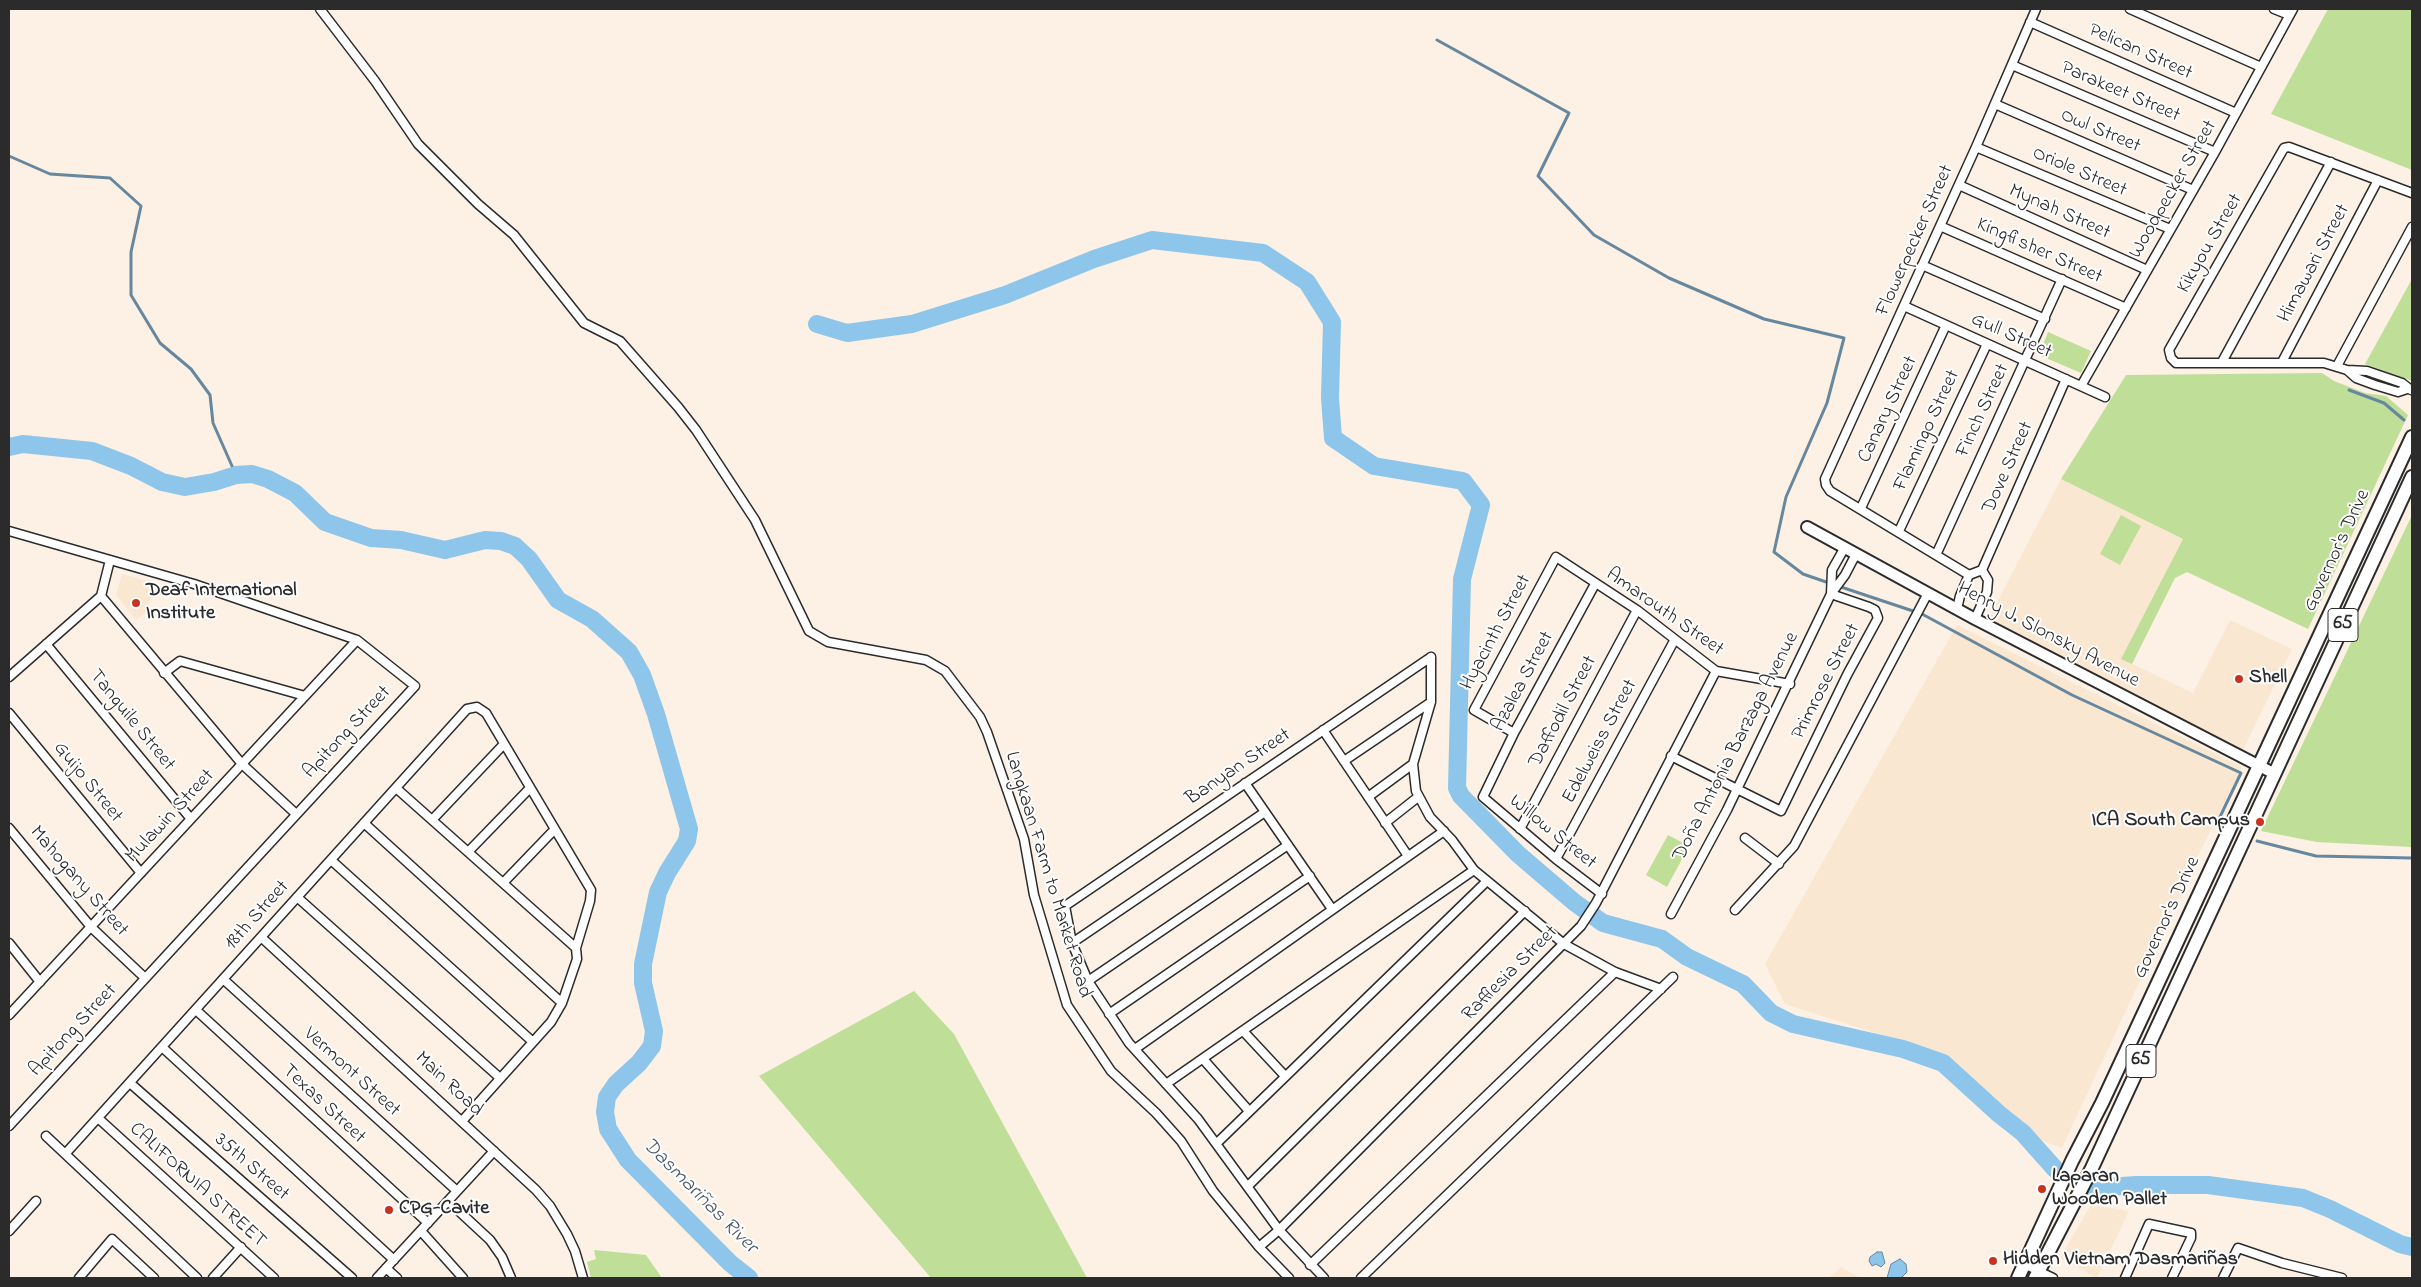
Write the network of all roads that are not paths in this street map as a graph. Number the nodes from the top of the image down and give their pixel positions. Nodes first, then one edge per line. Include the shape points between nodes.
1 (320, 9) edge
2 (2036, 9) edge
3 (2130, 9) edge
4 (2274, 9) edge
5 (2291, 12) edge
6 (2030, 22) junction
7 (2012, 65) junction
8 (2261, 67) junction
9 (1994, 104) junction
10 (2236, 113) junction
11 (1976, 147) junction
12 (2215, 152) junction
13 (2331, 162) junction
14 (2378, 180) junction
15 (1959, 185) junction
16 (2193, 190) junction
17 (2412, 193) edge
18 (1940, 226) junction
19 (2412, 227) edge
20 (2170, 229) junction
21 (1922, 265) junction
22 (2146, 270) junction
23 (2062, 279) junction
24 (1904, 306) junction
25 (2126, 308) junction
26 (2045, 319) junction
27 (1946, 325) junction
28 (1987, 344) junction
29 (2025, 361) junction
30 (2222, 362) junction
31 (2282, 362) junction
32 (2337, 366) junction
33 (2066, 379) junction
34 (2082, 386) junction
35 (2410, 390) edge
36 (2105, 397) dead end
37 (2412, 437) edge
38 (2412, 477) edge
39 (1861, 508) junction
40 (1807, 527) dead end
41 (9, 531) edge
42 (1898, 532) junction
43 (1845, 547) junction
44 (1856, 554) junction
45 (1936, 555) junction
46 (1556, 557) joint
47 (110, 560) junction
48 (1982, 570) junction
49 (1969, 575) junction
50 (1595, 584) junction
51 (1928, 593) junction
52 (1831, 594) junction
53 (101, 596) junction
54 (1957, 609) junction
55 (1637, 610) junction
56 (1975, 619) junction
57 (357, 640) junction
58 (1674, 640) junction
59 (46, 644) junction
60 (1716, 671) junction
61 (164, 673) junction
62 (9, 677) edge
63 (1790, 684) junction
64 (305, 696) junction
65 (1431, 702) junction
66 (9, 713) edge
67 (1323, 730) junction
68 (1514, 733) junction
69 (504, 744) junction
70 (1671, 756) junction
71 (1344, 761) junction
72 (242, 764) junction
73 (1413, 764) junction
74 (2259, 766) junction
75 (2274, 774) junction
76 (1245, 783) junction
77 (396, 788) junction
78 (530, 788) junction
79 (1736, 789) junction
80 (1368, 797) junction
81 (1418, 797) junction
82 (1483, 797) joint
83 (1265, 812) junction
84 (295, 813) junction
85 (191, 820) junction
86 (432, 820) junction
87 (364, 823) junction
88 (1385, 823) junction
89 (9, 828) edge
90 (1520, 828) junction
91 (554, 830) junction
92 (1444, 831) junction
93 (1745, 838) dead end
94 (1288, 846) junction
95 (468, 852) junction
96 (1408, 856) junction
97 (1556, 859) junction
98 (331, 860) junction
99 (1779, 864) junction
100 (1474, 870) junction
101 (140, 873) junction
102 (1310, 876) junction
103 (1487, 881) junction
104 (503, 883) junction
105 (1602, 894) junction
106 (297, 897) junction
107 (1332, 909) junction
108 (1735, 910) dead end
109 (1525, 911) junction
110 (1671, 914) dead end
111 (91, 927) junction
112 (261, 937) junction
113 (1072, 943) junction
114 (9, 944) edge
115 (1564, 944) junction
116 (576, 948) junction
117 (1615, 972) junction
118 (1673, 977) dead end
119 (145, 978) junction
120 (223, 979) junction
121 (1088, 981) junction
122 (40, 982) junction
123 (1661, 989) junction
124 (562, 1003) junction
125 (196, 1010) junction
126 (1110, 1014) junction
127 (9, 1015) edge
128 (1244, 1032) junction
129 (533, 1042) junction
130 (162, 1047) junction
131 (1135, 1049) junction
132 (1203, 1058) junction
133 (1285, 1076) junction
134 (500, 1078) junction
135 (130, 1083) junction
136 (1166, 1084) junction
137 (1249, 1111) junction
138 (98, 1118) junction
139 (463, 1120) junction
140 (9, 1126) edge
141 (46, 1136) dead end
142 (1217, 1143) junction
143 (494, 1151) junction
144 (66, 1153) junction
145 (1248, 1186) junction
146 (457, 1191) junction
147 (36, 1201) dead end
148 (448, 1201) junction
149 (428, 1223) junction
150 (9, 1230) edge
151 (1279, 1230) junction
152 (420, 1231) junction
153 (241, 1247) junction
154 (1259, 1247) junction
155 (394, 1260) junction
156 (2024, 1264) junction
157 (1310, 1265) junction
158 (386, 1268) junction
159 (2037, 1275) edge
160 (148, 1276) edge
161 (2327, 1276) edge
162 (79, 1278) edge
163 (197, 1278) edge
164 (213, 1278) edge
165 (274, 1278) edge
166 (352, 1278) edge
167 (377, 1278) edge
168 (397, 1278) edge
169 (464, 1278) edge
170 (512, 1278) edge
171 (583, 1278) edge
172 (1289, 1278) edge
173 (1324, 1278) edge
174 (1362, 1278) edge
175 (2018, 1278) edge
176 (2053, 1278) edge
177 (2125, 1278) edge
178 (2172, 1278) edge
179 (2223, 1278) edge
180 (2342, 1278) edge

1 - 154 street, Langkaan Farm to Market Road via 418,144 514,235 584,323 620,341 696,430 755,520 809,631 828,642 926,660 945,671 980,717 1024,839 1034,895 1067,1005 1111,1071 1181,1141 1213,1191
2 - 6 street, Flowerpecker Street
3 - 8 street
4 - 5 street
5 - 8 street, Woodpecker Street
6 - 7 street, Flowerpecker Street
6 - 10 street, Pelican Street
7 - 9 street, Flowerpecker Street
7 - 12 street, Parakeet Street
8 - 10 street, Woodpecker Street
9 - 11 street, Flowerpecker Street
9 - 16 street, Owl Street
10 - 12 street, Woodpecker Street
11 - 15 street, Flowerpecker Street
11 - 20 street, Oriole Street
12 - 16 street, Woodpecker Street
13 - 14 street
13 - 30 street
13 - 30 street, Kikyou Street via 2290,147 2284,148 2169,350 2170,358 2176,363
14 - 17 street
14 - 31 street, Himawari Street
15 - 18 street, Flowerpecker Street
15 - 22 street, Mynah Street
16 - 20 street, Woodpecker Street
18 - 21 street, Flowerpecker Street
18 - 23 street, Kingfisher Street
19 - 32 street
20 - 22 street, Woodpecker Street
21 - 24 street, Flowerpecker Street
21 - 26 street
22 - 25 street, Woodpecker Street
23 - 25 street, Kingfisher Street
23 - 26 street, Finch Street
24 - 27 street, Gull Street
24 - 39 street, Flowerpecker Street via 1825,479 1830,491
25 - 34 street, Woodpecker Street
26 - 29 street, Finch Street
27 - 28 street, Gull Street
27 - 39 street, Canary Street
28 - 29 street, Gull Street
28 - 42 street, Flamingo Street
29 - 33 street, Gull Street
29 - 45 street, Finch Street
30 - 31 street
31 - 32 street
32 - 35 street via 2367,371
33 - 34 street, Gull Street
33 - 48 street, Dove Street
34 - 36 street, Gull Street
37 - 74 main road, Governor's Drive / 65
38 - 75 main road, Governor's Drive / 65
39 - 42 street
40 - 43 street, Henry J. Slonsky Avenue
41 - 47 street, Apitong Street
42 - 45 street
43 - 44 street, Henry J. Slonsky Avenue
43 - 52 street, Doña Antonia Barzaga Avenue via 1832,570
44 - 51 street, Henry J. Slonsky Avenue
44 - 52 street, Doña Antonia Barzaga Avenue
45 - 49 street
46 - 50 street, Amarouth Street
46 - 68 street, Hyacinth Street via 1474,710
47 - 53 street
47 - 57 street, Apitong Street via 194,584
48 - 49 street
48 - 56 street via 1988,580 1987,592
49 - 54 street
50 - 55 street, Amarouth Street
50 - 68 street, Azalea Street
51 - 54 street, Henry J. Slonsky Avenue
51 - 99 street via 1797,841
52 - 63 street, Doña Antonia Barzaga Avenue
52 - 79 street, Primrose Street via 1875,610 1878,618 1781,811
53 - 59 street
53 - 61 street
54 - 56 street, Henry J. Slonsky Avenue
55 - 58 street, Amarouth Street
55 - 90 street, Daffodil Street
56 - 74 street, Henry J. Slonsky Avenue
57 - 64 street, Mulawin Street
57 - 84 street, Apitong Street via 415,686
58 - 60 street, Amarouth Street
58 - 97 street, Edelweiss Street
59 - 62 street
59 - 85 street, Tanguile Street
60 - 63 street, Amarouth Street
60 - 70 street, Rafflesia Street
61 - 64 street via 180,661
61 - 72 street
63 - 79 street, Doña Antonia Barzaga Avenue
64 - 72 street, Mulawin Street
65 - 67 street, Banyan Street via 1431,657
65 - 71 street
65 - 73 street
66 - 101 street, Guijo Street
67 - 71 street
67 - 76 street, Banyan Street
68 - 82 street, Azalea Street
69 - 77 street, 18th Street via 486,713 477,707 467,709
69 - 78 street
69 - 86 street
70 - 79 street
70 - 105 street, Rafflesia Street
71 - 80 street
72 - 84 street
72 - 85 street, Mulawin Street
73 - 80 street
73 - 81 street
74 - 75 street, Henry J. Slonsky Avenue
74 - 156 main road, Governor's Drive / 65
75 - 159 main road, Governor's Drive / 65 via 2091,1170
76 - 83 street
76 - 113 street, Banyan Street via 1065,906
77 - 86 street
77 - 87 street, 18th Street
78 - 91 street
78 - 95 street
79 - 110 street, Doña Antonia Barzaga Avenue
80 - 88 street
81 - 88 street
81 - 92 street via 1430,817
82 - 90 street, Willow Street
83 - 94 street
83 - 113 street
84 - 119 street, Apitong Street
85 - 101 street, Mulawin Street
86 - 95 street
87 - 98 street, 18th Street
87 - 124 street
88 - 96 street
89 - 111 street, Mahogany Street
90 - 97 street, Willow Street
91 - 104 street
91 - 116 street via 591,890
92 - 96 street
92 - 100 street
93 - 99 street
94 - 102 street
94 - 121 street
95 - 104 street
96 - 107 street
97 - 105 street, Willow Street
98 - 106 street, 18th Street
98 - 129 street
99 - 108 street
100 - 103 street
100 - 128 street
101 - 111 street, Mulawin Street
102 - 107 street
102 - 126 street
103 - 109 street
103 - 133 street
104 - 116 street
105 - 115 street, Rafflesia Street via 1581,926
106 - 112 street, 18th Street
106 - 134 street
107 - 131 street
109 - 115 street
109 - 145 street
111 - 119 street, Mahogany Street
111 - 122 street, Mulawin Street
112 - 120 street, 18th Street
112 - 139 street, Main Road
113 - 121 street
114 - 122 street
115 - 117 street
115 - 151 street, Rafflesia Street
116 - 124 street via 577,959
117 - 123 street
117 - 157 street
118 - 123 street
119 - 140 street, Apitong Street
120 - 125 street, 18th Street
120 - 146 street, Vermont Street
121 - 126 street
122 - 127 street, Mulawin Street
123 - 174 street
124 - 129 street via 551,1022
125 - 130 street, 18th Street
125 - 149 street, Texas Street
126 - 131 street
128 - 132 street
128 - 133 street
129 - 134 street
130 - 135 street, 18th Street
130 - 155 street
131 - 136 street
132 - 136 street
132 - 137 street
133 - 137 street
134 - 139 street
135 - 138 street, 18th Street
135 - 166 street, 35th Street
136 - 142 street
137 - 142 street
138 - 144 street, 18th Street
138 - 153 street, CALIFORNIA STREET
139 - 143 street, Main Road
141 - 144 street
142 - 145 street
143 - 146 street
143 - 171 street, Main Road via 550,1206 575,1251
144 - 163 street
145 - 151 street
146 - 148 street
147 - 150 street
148 - 149 street
148 - 170 street via 490,1240
149 - 152 street
151 - 154 street, Rafflesia Street
151 - 157 street
152 - 155 street
152 - 169 street
153 - 164 street
153 - 165 street, CALIFORNIA STREET
154 - 172 street, Langkaan Farm to Market Road
155 - 158 street
156 - 159 street
156 - 175 main road, Governor's Drive / 65
157 - 173 street
158 - 167 street
158 - 168 street
159 - 176 street
160 - 162 street via 112,1239
161 - 179 street via 2238,1248
161 - 180 street
177 - 178 street via 2149,1224 2191,1233

